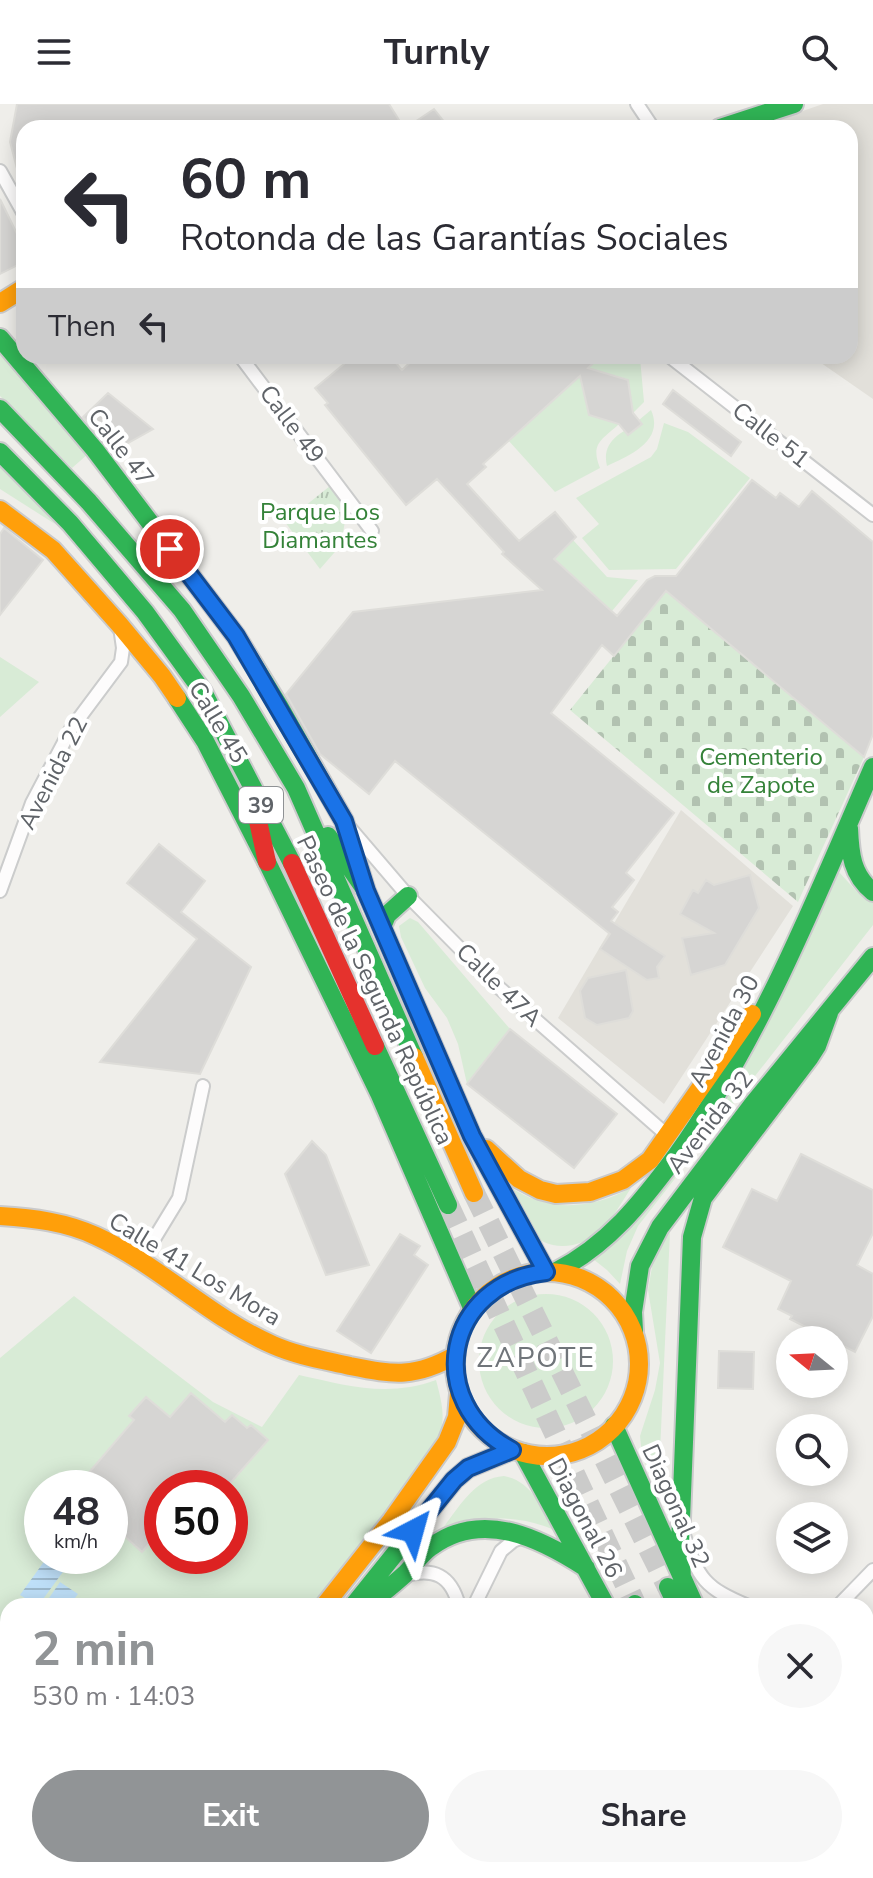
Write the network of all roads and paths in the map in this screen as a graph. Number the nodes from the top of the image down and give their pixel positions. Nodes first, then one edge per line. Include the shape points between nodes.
1 (794, 104) edge
2 (745, 120) edge
3 (0, 171) edge
4 (16, 200) edge
5 (0, 338) edge
6 (16, 357) edge
7 (22, 364) edge
8 (246, 364) edge
9 (679, 364) edge
10 (0, 409) edge
11 (0, 452) edge
12 (0, 510) edge
13 (873, 515) edge
14 (372, 531) dead end
15 (119, 624) junction
16 (145, 656) junction
17 (121, 662) junction
18 (873, 767) edge
19 (247, 776) junction
20 (296, 788) junction
21 (344, 821) junction
22 (849, 822) junction
23 (267, 862) junction
24 (0, 891) edge
25 (366, 891) junction
26 (873, 892) edge
27 (408, 896) junction
28 (382, 927) junction
29 (873, 957) edge
30 (773, 991) junction
31 (829, 1013) junction
32 (203, 1086) dead end
33 (472, 1136) junction
34 (668, 1136) junction
35 (474, 1193) tunnel mouth
36 (448, 1205) tunnel mouth
37 (0, 1216) edge
38 (140, 1262) junction
39 (550, 1272) junction
40 (473, 1310) junction
41 (635, 1338) junction
42 (456, 1355) junction
43 (459, 1391) junction
44 (614, 1426) junction
45 (517, 1452) junction
46 (681, 1523) junction
47 (527, 1535) junction
48 (586, 1568) junction
49 (873, 1570) edge
50 (403, 1576) junction
51 (675, 1583) junction
52 (330, 1598) edge
53 (359, 1598) edge
54 (377, 1598) edge
55 (385, 1598) edge
56 (456, 1598) edge
57 (478, 1598) edge
58 (602, 1598) edge
59 (676, 1598) edge
60 (688, 1598) edge
61 (733, 1598) edge
62 (846, 1598) edge

1 - 2 main road
3 - 4 street
5 - 6 main road, Calle 47
7 - 21 main road, Calle 47 via 95,450 236,636
8 - 14 street, Calle 49
9 - 13 street, Calle 51
10 - 20 main road, Paseo de la Segunda República / 39 via 182,610
11 - 19 main road, Paseo de la Segunda República / 39 via 70,523 145,612 203,692
12 - 15 main road, Calle 45 via 53,550
15 - 16 main road, Calle 45
15 - 17 street
16 - 17 street
16 - 23 main road, Calle 45 via 205,741
17 - 24 street, Avenida 22 via 64,741 32,803
18 - 22 main road, Avenida 30
19 - 23 main road
19 - 36 main road, Paseo de la Segunda República / 39 via 337,958
20 - 25 main road
20 - 35 main road, Paseo de la Segunda República / 39
21 - 25 main road, Calle 47
21 - 27 street, Calle 47A
22 - 26 main road via 854,869
22 - 30 main road, Avenida 30
23 - 40 main road, Calle 45 via 379,1093
25 - 28 main road, Calle 47
27 - 28 main road
27 - 34 street, Calle 47A via 496,985
28 - 33 main road, Calle 47
29 - 31 main road, Avenida 32
30 - 34 main road
30 - 39 main road, Avenida 30 via 711,1107 641,1201 601,1245
31 - 41 main road, Avenida 32 via 655,1235 638,1278
31 - 46 main road via 813,1052 697,1212 689,1286
32 - 38 street via 179,1198
33 - 34 main road via 522,1181 539,1190 573,1194 604,1189 635,1175
33 - 39 main road, Calle 47
37 - 38 main road, Calle 41 Los Mora via 60,1223 96,1236
38 - 42 main road, Calle 41 Los Mora via 224,1318 303,1355 404,1375 427,1372
39 - 40 main road via 505,1283
39 - 41 main road via 590,1283 609,1297
40 - 42 main road
41 - 44 main road via 636,1385
42 - 43 main road
43 - 45 main road via 473,1420
43 - 52 main road via 457,1417 447,1442
44 - 45 main road via 572,1453
44 - 51 main road, Diagonal 32
45 - 48 main road, Diagonal 26
45 - 53 main road via 468,1468 454,1480
46 - 51 main road
46 - 61 street via 699,1576
47 - 48 main road
47 - 50 main road via 502,1529 454,1536 429,1549
47 - 57 street via 501,1551
48 - 58 main road, Diagonal 26
49 - 62 street
50 - 54 main road
50 - 55 street
50 - 56 street via 436,1574 449,1581
51 - 59 main road
51 - 60 main road, Diagonal 32

